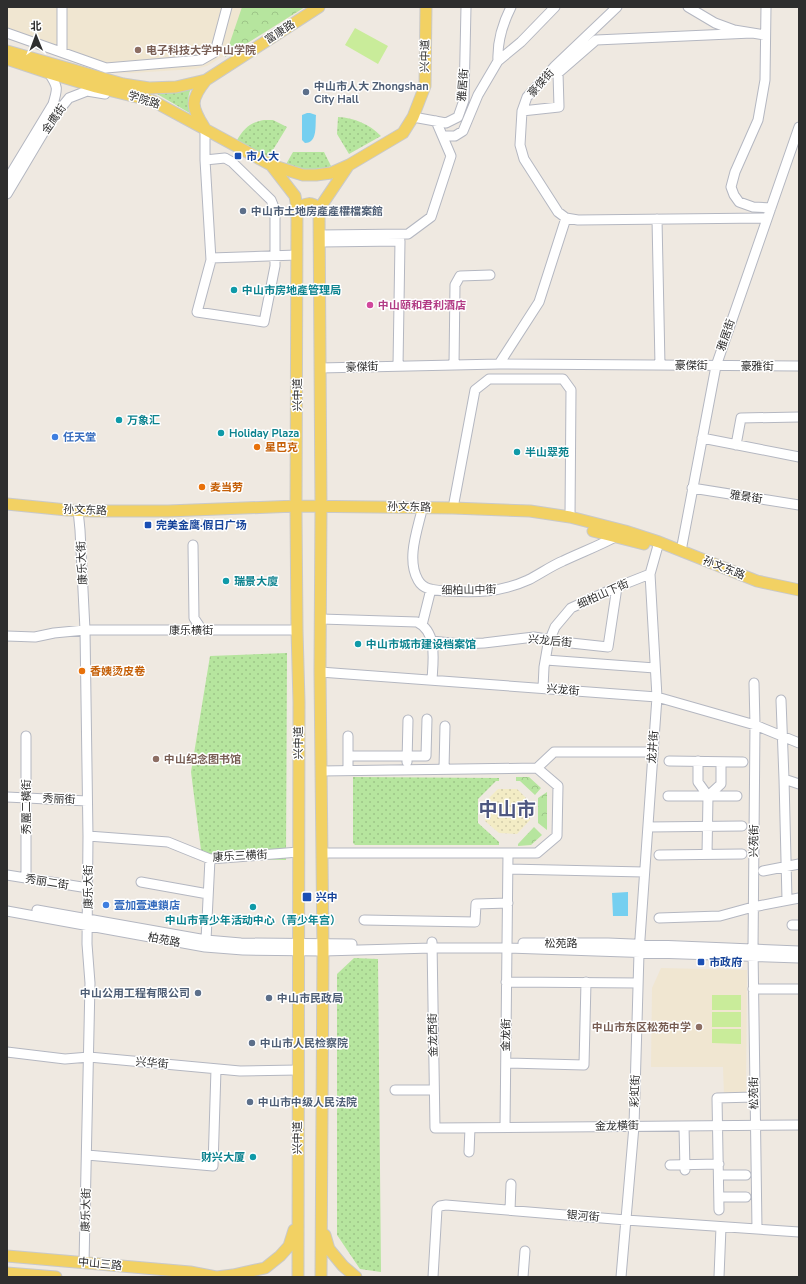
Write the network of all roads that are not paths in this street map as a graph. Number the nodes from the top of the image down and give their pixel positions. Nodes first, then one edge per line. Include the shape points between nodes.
1 (62, 7) edge
2 (227, 7) edge
3 (319, 7) edge
4 (426, 7) edge
5 (466, 7) edge
6 (511, 7) edge
7 (556, 7) edge
8 (617, 7) edge
9 (688, 7) edge
10 (766, 7) edge
11 (7, 33) edge
12 (752, 33) junction
13 (765, 35) junction
14 (7, 51) edge
15 (62, 52) junction
16 (7, 58) edge
17 (498, 61) junction
18 (49, 73) junction
19 (206, 80) junction
20 (132, 96) junction
21 (522, 111) junction
22 (413, 117) junction
23 (436, 121) junction
24 (799, 127) edge
25 (205, 128) junction
26 (443, 136) junction
27 (205, 160) junction
28 (271, 165) junction
29 (349, 165) junction
30 (7, 180) edge
31 (7, 194) edge
32 (297, 208) junction
33 (771, 208) junction
34 (319, 209) junction
35 (566, 218) junction
36 (767, 218) junction
37 (657, 219) junction
38 (320, 238) junction
39 (297, 255) junction
40 (211, 258) junction
41 (490, 274) dead end
42 (499, 364) junction
43 (454, 365) junction
44 (660, 365) junction
45 (398, 366) junction
46 (716, 366) junction
47 (799, 366) edge
48 (320, 368) junction
49 (799, 417) edge
50 (702, 438) junction
51 (736, 445) junction
52 (799, 457) edge
53 (692, 488) junction
54 (7, 504) edge
55 (799, 505) edge
56 (453, 508) junction
57 (296, 509) junction
58 (7, 510) edge
59 (321, 510) junction
60 (78, 513) junction
61 (421, 514) junction
62 (570, 517) junction
63 (620, 534) junction
64 (193, 545) dead end
65 (658, 545) junction
66 (681, 551) junction
67 (650, 574) junction
68 (617, 587) junction
69 (431, 589) junction
70 (799, 590) edge
71 (799, 597) edge
72 (321, 619) junction
73 (422, 624) junction
74 (85, 630) junction
75 (202, 630) junction
76 (297, 630) junction
77 (7, 636) edge
78 (550, 639) junction
79 (432, 641) junction
80 (546, 660) junction
81 (655, 668) junction
82 (320, 672) junction
83 (432, 680) junction
84 (754, 683) dead end
85 (543, 688) junction
86 (657, 697) junction
87 (780, 700) dead end
88 (427, 719) dead end
89 (408, 720) dead end
90 (755, 725) junction
91 (445, 726) dead end
92 (26, 736) dead end
93 (348, 736) dead end
94 (782, 736) junction
95 (799, 743) edge
96 (653, 752) junction
97 (348, 756) junction
98 (407, 756) junction
99 (669, 760) dead end
100 (698, 761) junction
101 (721, 762) junction
102 (743, 762) dead end
103 (537, 768) junction
104 (444, 769) junction
105 (348, 770) junction
106 (406, 770) junction
107 (321, 771) junction
108 (784, 779) junction
109 (799, 784) edge
110 (668, 796) dead end
111 (708, 796) junction
112 (737, 796) dead end
113 (7, 797) edge
114 (26, 798) junction
115 (87, 801) junction
116 (742, 826) dead end
117 (648, 827) junction
118 (708, 827) junction
119 (88, 836) junction
120 (299, 852) junction
121 (322, 853) junction
122 (508, 854) junction
123 (707, 854) junction
124 (742, 854) dead end
125 (659, 855) dead end
126 (210, 859) junction
127 (799, 864) edge
128 (786, 866) junction
129 (508, 869) junction
130 (763, 871) dead end
131 (644, 872) junction
132 (7, 875) edge
133 (26, 878) junction
134 (141, 882) dead end
135 (88, 888) junction
136 (208, 894) junction
137 (799, 898) edge
138 (787, 900) junction
139 (508, 903) junction
140 (7, 905) edge
141 (753, 907) junction
142 (7, 911) edge
143 (659, 918) dead end
144 (364, 920) dead end
145 (88, 922) junction
146 (206, 940) junction
147 (432, 945) junction
148 (507, 946) junction
149 (299, 947) junction
150 (323, 947) junction
151 (639, 949) junction
152 (799, 950) edge
153 (753, 953) junction
154 (799, 958) edge
155 (506, 982) junction
156 (586, 982) junction
157 (638, 983) junction
158 (753, 989) junction
159 (799, 989) edge
160 (7, 1052) edge
161 (89, 1057) junction
162 (506, 1063) junction
163 (216, 1069) junction
164 (298, 1070) junction
165 (395, 1090) dead end
166 (434, 1090) junction
167 (754, 1097) junction
168 (799, 1125) edge
169 (634, 1126) junction
170 (684, 1126) junction
171 (718, 1126) junction
172 (755, 1126) junction
173 (505, 1127) junction
174 (435, 1128) joint
175 (470, 1128) junction
176 (469, 1152) dead end
177 (87, 1155) junction
178 (719, 1164) junction
179 (670, 1165) dead end
180 (685, 1168) junction
181 (719, 1175) junction
182 (746, 1175) dead end
183 (511, 1184) dead end
184 (719, 1197) junction
185 (746, 1197) dead end
186 (510, 1210) junction
187 (719, 1210) dead end
188 (297, 1218) junction
189 (626, 1220) junction
190 (322, 1226) junction
191 (721, 1227) junction
192 (756, 1229) junction
193 (799, 1232) edge
194 (525, 1251) dead end
195 (7, 1256) edge
196 (7, 1262) edge
197 (84, 1263) junction
198 (7, 1273) edge
199 (56, 1277) edge
200 (189, 1277) edge
201 (216, 1277) edge
202 (298, 1277) edge
203 (321, 1277) edge
204 (356, 1277) edge
205 (433, 1277) edge
206 (523, 1277) edge
207 (621, 1277) edge
208 (719, 1277) edge

1 - 15 street
2 - 15 street via 215,52 201,60 106,68
3 - 19 main road, 富康路
4 - 22 main road, 兴中道 via 425,86
5 - 23 street, 雅居街 via 464,100 458,117 446,123
6 - 17 street via 504,20
7 - 17 street
8 - 21 street, 豪傑街 via 555,66 527,98
9 - 12 street via 715,23
10 - 13 street
11 - 15 street
12 - 13 street
12 - 21 street via 596,40 558,73 559,107
13 - 33 street via 765,80 758,120 731,187 739,202 753,207
14 - 19 main road, 学院路 via 123,84 149,88 176,88
16 - 18 main road, 学院路
17 - 26 street via 478,95 463,131 455,136
18 - 20 main road, 学院路
18 - 30 street, 金鹰街 via 56,84 52,104
19 - 25 main road, 富康路 via 194,98 196,114
20 - 25 main road, 学院路 via 153,101
20 - 31 street, 金鹰街 via 87,91 69,98 51,120
21 - 35 street, 豪傑街 via 520,145 524,159 552,205
22 - 23 street, 雅居街
22 - 29 main road, 兴中道 via 403,133
23 - 26 street
24 - 33 street, 雅居街
25 - 27 street
25 - 28 main road, 学院路
26 - 38 street via 451,156 431,217 408,234
27 - 40 street
27 - 40 street via 225,158 232,162 271,200 275,210 275,266 264,322 197,312
28 - 29 main road, 兴中道 via 303,175 331,173
28 - 32 main road via 294,196
29 - 34 main road
32 - 34 main road via 305,204 314,204
32 - 39 main road, 兴中道
33 - 36 street, 雅居街
34 - 38 main road, 兴中道
35 - 37 street
35 - 42 street via 539,302
36 - 37 street
36 - 46 street, 雅居街
37 - 44 street
38 - 45 street via 400,241
38 - 48 main road, 兴中道
39 - 40 street
39 - 57 main road, 兴中道
41 - 43 street via 460,276 455,285
42 - 43 street, 豪傑街
42 - 44 street, 豪傑街
43 - 45 street, 豪傑街
44 - 46 street, 豪傑街
45 - 48 street, 豪傑街
46 - 47 street, 豪雅街
46 - 50 street, 雅居街
48 - 59 main road, 兴中道
49 - 51 street via 741,418
50 - 51 street
50 - 53 street, 雅居街
51 - 52 street
53 - 55 street, 雅景街
53 - 66 street, 雅居街
54 - 60 main road, 孙文东路
56 - 59 main road, 孙文东路
56 - 62 main road, 孙文东路 via 530,511
56 - 62 street via 475,390 489,379 563,379 571,390
57 - 59 main road, 孙文东路
57 - 60 main road, 孙文东路 via 161,516
57 - 76 main road, 兴中道
58 - 60 main road, 孙文东路
59 - 61 main road, 孙文东路
59 - 72 main road, 兴中道
60 - 74 street, 康乐大街
61 - 63 main road, 孙文东路 via 529,517
61 - 69 street, 细柏山中街 via 414,546 414,570 423,587
62 - 63 main road, 孙文东路
63 - 65 main road, 孙文东路
63 - 69 street, 细柏山中街 via 528,580 506,588 491,591
64 - 75 street via 194,618
65 - 66 main road, 孙文东路
65 - 67 street, 龙井街
65 - 71 main road, 孙文东路 via 755,587
66 - 70 main road, 孙文东路 via 758,581
67 - 68 street, 细柏山下街
67 - 81 street, 龙井街
68 - 78 street, 细柏山下街 via 571,608 555,627
68 - 78 street, 兴龙后街 via 608,647
69 - 73 street
72 - 73 street
72 - 82 main road, 兴中道
73 - 79 street
74 - 75 street, 康乐横街
74 - 77 street, 康乐横街 via 35,637
74 - 115 street, 康乐大街
75 - 76 street, 康乐横街
76 - 120 main road, 兴中道
78 - 79 street, 兴龙后街 via 534,637 460,644
78 - 80 street, 细柏山下街
79 - 83 street
80 - 81 street
80 - 85 street, 细柏山下街
81 - 86 street, 龙井街
82 - 83 street, 兴龙街
82 - 107 main road, 兴中道
83 - 85 street, 兴龙街
84 - 90 street, 兴苑街
85 - 86 street, 兴龙街
86 - 90 street, 兴龙街
86 - 96 street, 龙井街
87 - 94 street
88 - 98 street via 426,756
89 - 98 street
90 - 94 street, 兴龙街
90 - 141 street, 兴苑街
91 - 104 street
92 - 114 street, 秀麗二橫街
93 - 97 street
94 - 95 street, 兴龙街
94 - 108 street
96 - 103 street via 554,752
96 - 117 street, 龙井街
97 - 98 street
97 - 105 street
98 - 106 street
99 - 100 street
100 - 101 street
100 - 111 street via 698,782
101 - 102 street
101 - 111 street via 721,784
103 - 104 street
103 - 122 street via 558,786 557,836 537,853
104 - 106 street
105 - 106 street
105 - 107 street
107 - 121 main road, 兴中道
108 - 109 street
108 - 128 street
110 - 111 street
111 - 112 street
111 - 118 street
113 - 114 street, 秀丽街
114 - 115 street, 秀丽街
114 - 133 street, 秀麗二橫街
115 - 119 street, 康乐大街
116 - 118 street
117 - 118 street
117 - 131 street, 龙井街
118 - 123 street
119 - 126 street, 康乐三横街 via 168,842
119 - 135 street, 康乐大街
120 - 126 street, 康乐三横街
120 - 149 main road, 兴中道
121 - 122 street
121 - 150 main road, 兴中道
122 - 129 street, 金龙街
123 - 124 street
123 - 125 street
126 - 136 street
127 - 128 street
128 - 130 street
128 - 138 street
129 - 131 street
129 - 139 street, 金龙街
131 - 151 street, 龙井街
132 - 133 street, 秀丽二街
133 - 135 street, 秀丽二街
134 - 136 street
135 - 145 street, 康乐大街
136 - 146 street
137 - 138 street
138 - 141 street
139 - 144 street via 476,904 475,922
139 - 148 street, 金龙街
140 - 145 street, 柏苑路
141 - 143 street via 720,916
141 - 153 street, 兴苑街
142 - 145 street, 柏苑路
145 - 146 street, 柏苑路
145 - 149 street, 柏苑路 via 205,947 243,950
145 - 161 street, 康乐大街
146 - 149 street, 柏苑路
147 - 148 street, 松苑路
147 - 150 street, 松苑路
147 - 166 street, 金龙西街
148 - 151 street, 松苑路
148 - 155 street, 金龙街
149 - 150 street, 柏苑路
149 - 164 main road, 兴中道
150 - 190 main road, 兴中道
151 - 153 street, 松苑路
151 - 157 street, 彩虹街
152 - 153 street, 松苑路
153 - 154 street, 松苑路
153 - 158 street, 松苑街
155 - 156 street
155 - 162 street, 金龙街
156 - 157 street
156 - 162 street via 584,1065
157 - 169 street, 彩虹街
158 - 159 street
158 - 167 street, 松苑街
160 - 161 street, 兴华街 via 65,1059
161 - 163 street, 兴华街
161 - 177 street, 康乐大街
162 - 173 street, 金龙街
163 - 164 street, 兴华街
163 - 177 street via 213,1166
164 - 188 main road, 兴中道
165 - 166 street
166 - 174 street, 金龙西街
167 - 171 street via 717,1098
167 - 172 street, 松苑街
168 - 172 street, 金龙横街
169 - 170 street, 金龙横街
169 - 173 street, 金龙横街
169 - 189 street, 彩虹街
170 - 171 street, 金龙横街
170 - 180 street
171 - 172 street, 金龙横街
171 - 178 street
172 - 192 street, 松苑街
173 - 175 street, 金龙横街
174 - 175 street, 金龙横街
175 - 176 street
177 - 197 street, 康乐大街
178 - 180 street
178 - 181 street
179 - 180 street
181 - 182 street
181 - 184 street
183 - 186 street
184 - 185 street
184 - 187 street
186 - 189 street, 银河街
186 - 205 street, 银河街 via 440,1206 437,1209
188 - 201 main road, 中山三路 via 289,1246 265,1268
188 - 202 main road, 兴中道
189 - 191 street, 银河街
189 - 207 street, 彩虹街
190 - 203 main road, 兴中道
190 - 204 main road via 329,1249
191 - 192 street, 银河街
191 - 208 street
192 - 193 street, 银河街
194 - 206 street
195 - 197 main road, 中山三路
196 - 200 main road, 中山三路
197 - 201 main road, 中山三路 via 190,1272
198 - 199 main road

